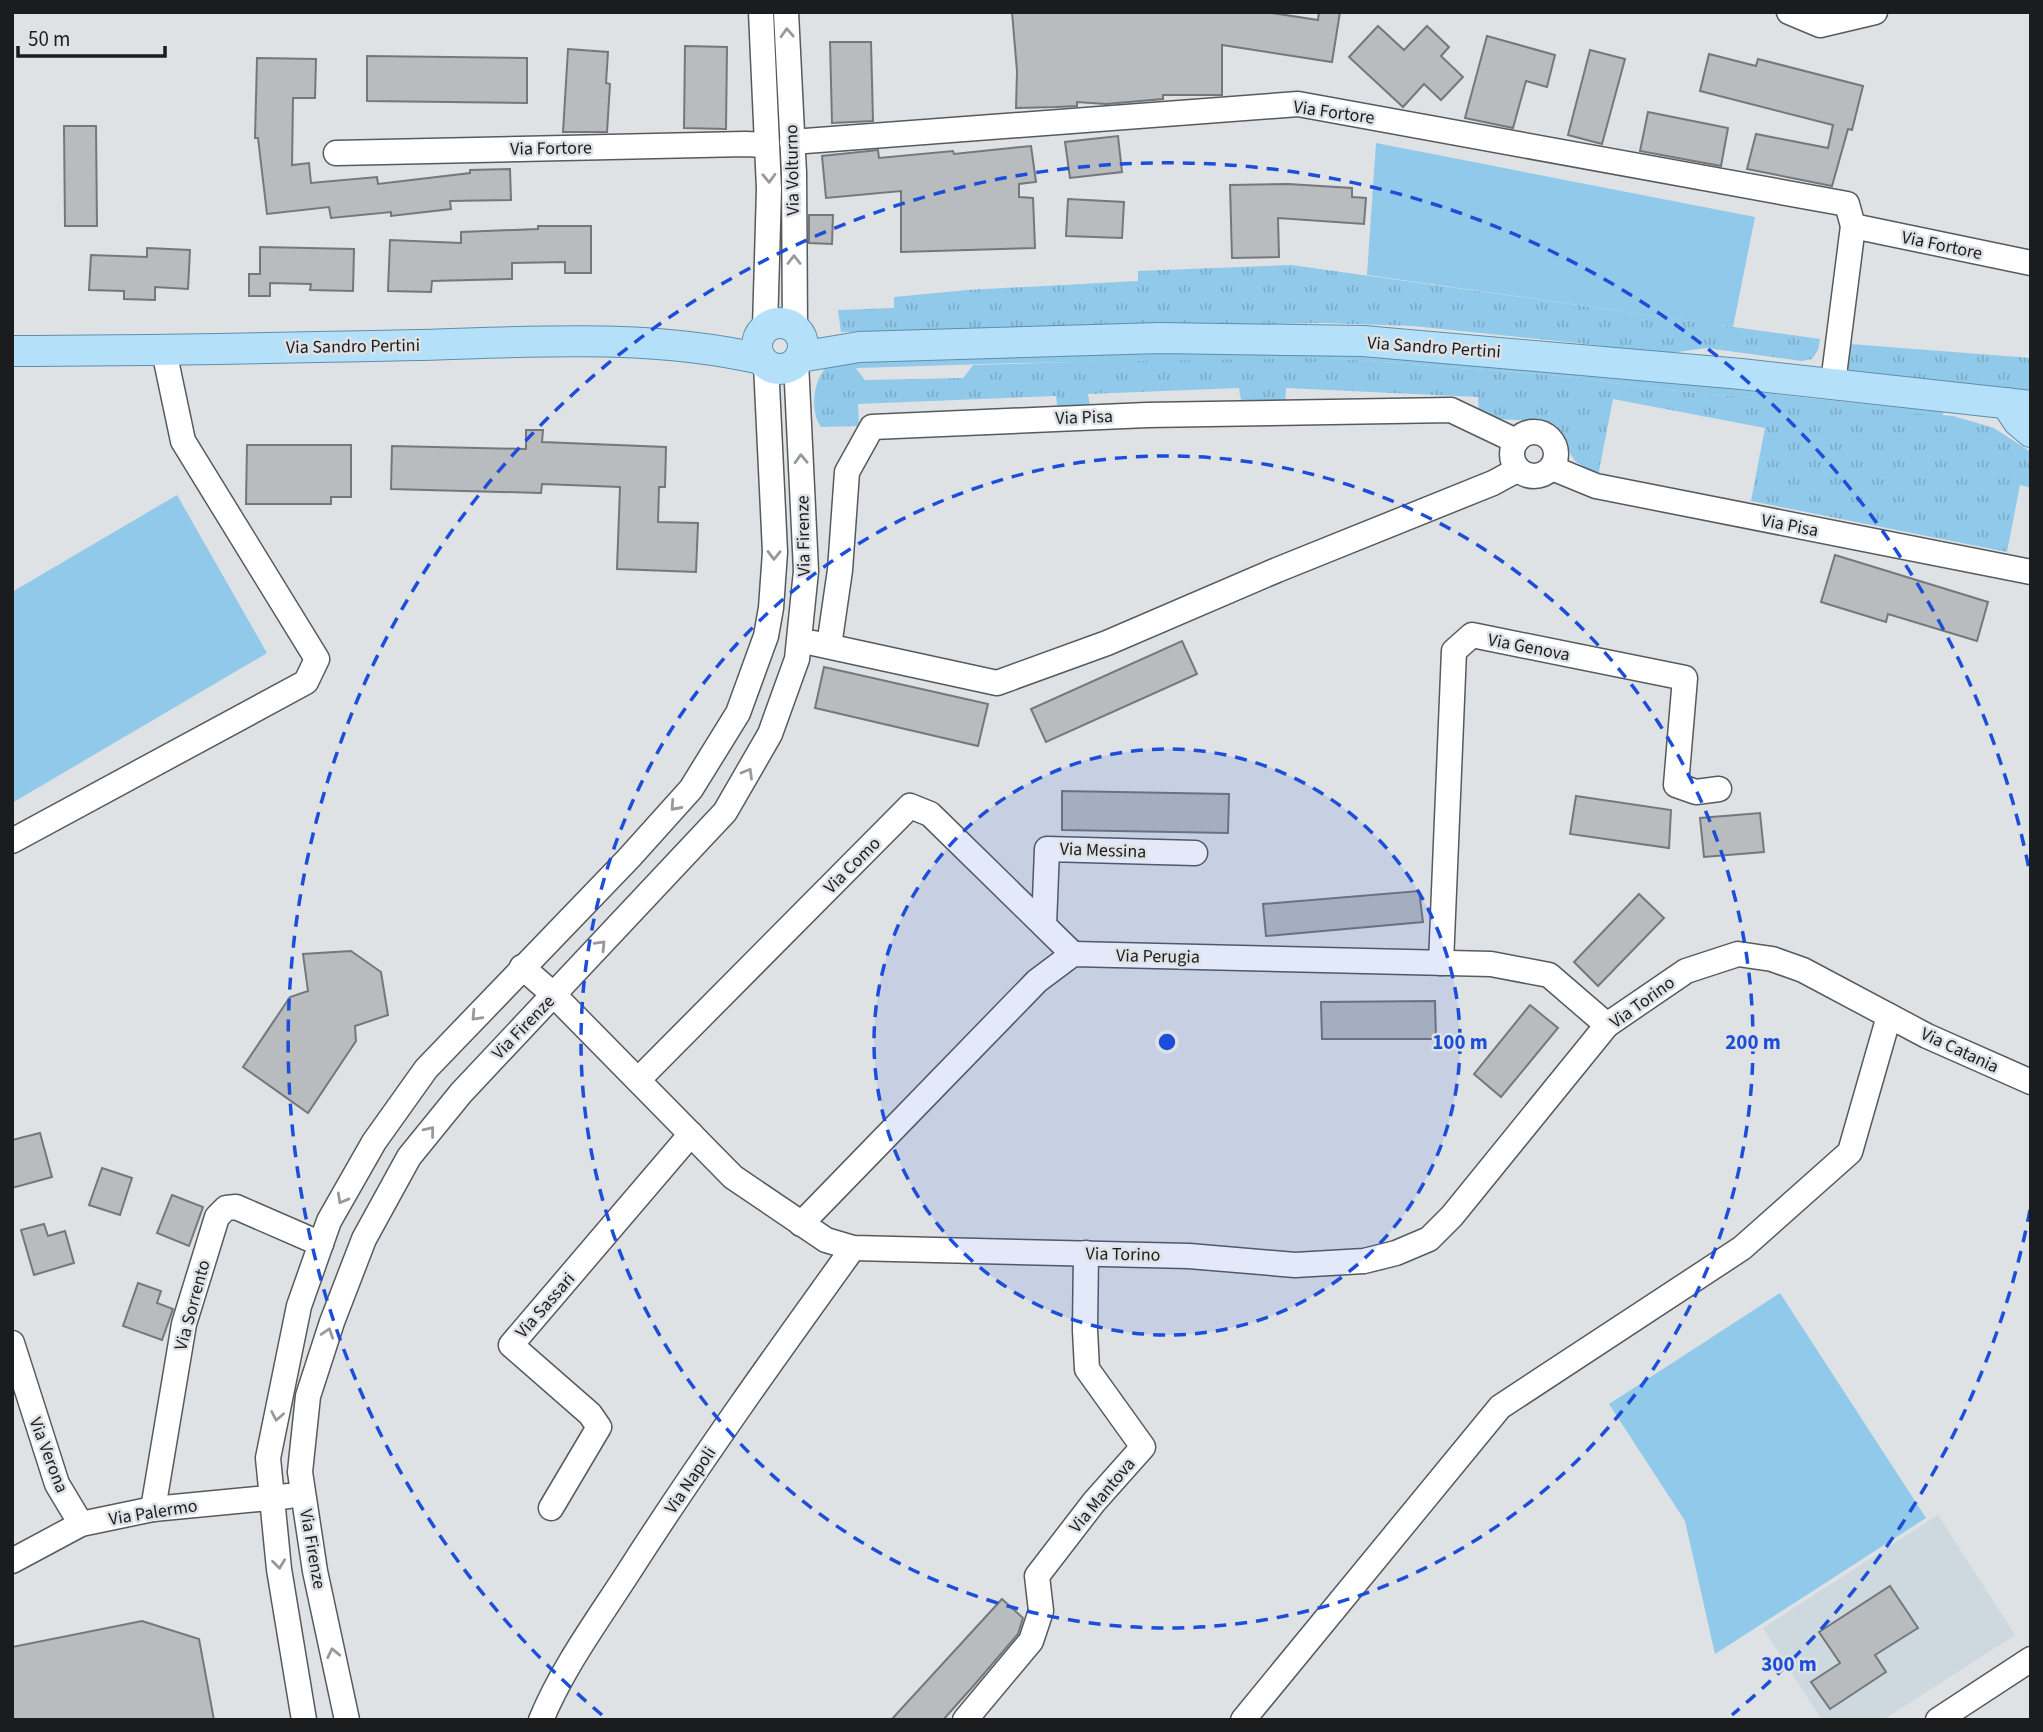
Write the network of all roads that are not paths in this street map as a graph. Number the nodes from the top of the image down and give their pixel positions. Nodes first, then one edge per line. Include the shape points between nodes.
1 (761, 12) edge
2 (786, 12) edge
3 (1789, 12) edge
4 (1875, 12) edge
5 (792, 142) junction
6 (767, 145) junction
7 (335, 153) dead end
8 (1853, 226) junction
9 (2031, 263) edge
10 (797, 345) junction
11 (763, 346) junction
12 (12, 351) edge
13 (164, 351) junction
14 (1833, 383) junction
15 (2019, 405) edge
16 (2031, 432) edge
17 (1516, 441) junction
18 (1552, 468) junction
19 (1517, 470) junction
20 (2031, 572) edge
21 (799, 640) junction
22 (829, 646) junction
23 (1718, 789) dead end
24 (12, 841) edge
25 (1195, 853) dead end
26 (1044, 925) junction
27 (1073, 954) junction
28 (1441, 963) junction
29 (522, 967) junction
30 (554, 995) junction
31 (1889, 1016) junction
32 (1607, 1026) junction
33 (638, 1080) junction
34 (2031, 1082) edge
35 (691, 1134) junction
36 (801, 1224) junction
37 (321, 1244) junction
38 (853, 1248) junction
39 (1086, 1254) junction
40 (12, 1343) edge
41 (272, 1496) junction
42 (303, 1496) junction
43 (551, 1508) dead end
44 (153, 1509) junction
45 (81, 1524) junction
46 (12, 1561) edge
47 (2031, 1658) edge
48 (304, 1720) edge
49 (346, 1720) edge
50 (541, 1720) edge
51 (965, 1720) edge
52 (1243, 1720) edge
53 (1938, 1720) edge

1 - 6 street, Via Volturno
5 -> 2 street, Via Volturno
3 - 4 street via 1820,25
5 - 8 street, Via Fortore via 1298,104 1847,204
10 -> 5 street, Via Volturno
6 - 7 street, Via Fortore
6 -> 11 street, Via Volturno
8 - 9 street, Via Fortore
8 - 14 street
10 - 11 main road, Via Sandro Pertini via 780,323
10 - 11 main road, Via Sandro Pertini via 781,369
10 - 14 main road, Via Sandro Pertini via 1160,338 1363,341
21 -> 10 street, Via Firenze via 806,571
11 - 13 main road, Via Sandro Pertini via 589,340
11 -> 29 street, Via Firenze via 775,552 766,636 738,713 691,789
12 - 13 main road, Via Sandro Pertini
13 - 24 street via 183,441 317,659 306,682
14 - 15 main road, Via Sandro Pertini
15 - 16 main road via 2018,421
17 - 18 street via 1529,432 1550,439 1556,453
17 - 19 street via 1511,455
17 - 22 street, Via Pisa via 1451,410 1147,415 873,427 847,472
18 - 19 street via 1531,477
18 - 20 street, Via Pisa via 1596,486
19 - 22 street via 1107,643 997,683
21 - 22 street
30 -> 21 street, Via Firenze via 725,812 770,734 797,659
23 - 28 street, Via Genova via 1696,792 1676,785 1685,678 1472,635 1454,651
25 - 26 street, Via Messina via 1047,849
26 - 27 street, Via Como
26 - 33 street, Via Como via 930,814 910,806
27 - 28 street, Via Perugia
27 - 36 street via 1037,981
28 - 32 street, Via Perugia via 1490,964 1549,975
29 - 30 street, Via Torino
29 -> 37 street, Via Firenze via 419,1079 374,1142 329,1221
30 - 33 street, Via Torino
42 -> 30 street, Via Firenze via 300,1472 308,1396 364,1239 409,1157 461,1093
31 - 32 street, Via Torino via 1803,970 1738,954 1686,971
31 - 34 street, Via Catania
31 - 52 street via 1850,1152 1742,1248 1500,1407
32 - 39 street, Via Torino via 1429,1239 1364,1261 1295,1265
33 - 35 street, Via Torino
35 - 36 street, Via Torino via 733,1177
35 - 43 street, Via Sassari via 511,1345 599,1427
36 - 38 street, Via Torino via 825,1240
37 -> 41 street, Via Firenze via 299,1306 268,1458
37 - 44 street, Via Sorrento via 236,1207 226,1208 217,1217 184,1324
38 - 39 street, Via Torino
38 - 50 street, Via Napoli via 640,1554 554,1688
39 - 51 street, Via Mantova via 1087,1369 1143,1447 1037,1576 1041,1611 1031,1641
40 - 45 street, Via Verona via 57,1484
41 - 42 street, Via Palermo
41 - 44 street, Via Palermo
41 -> 48 street, Via Firenze
49 -> 42 street, Via Firenze
44 - 45 street, Via Palermo
45 - 46 street, Via Palermo
47 - 53 street

